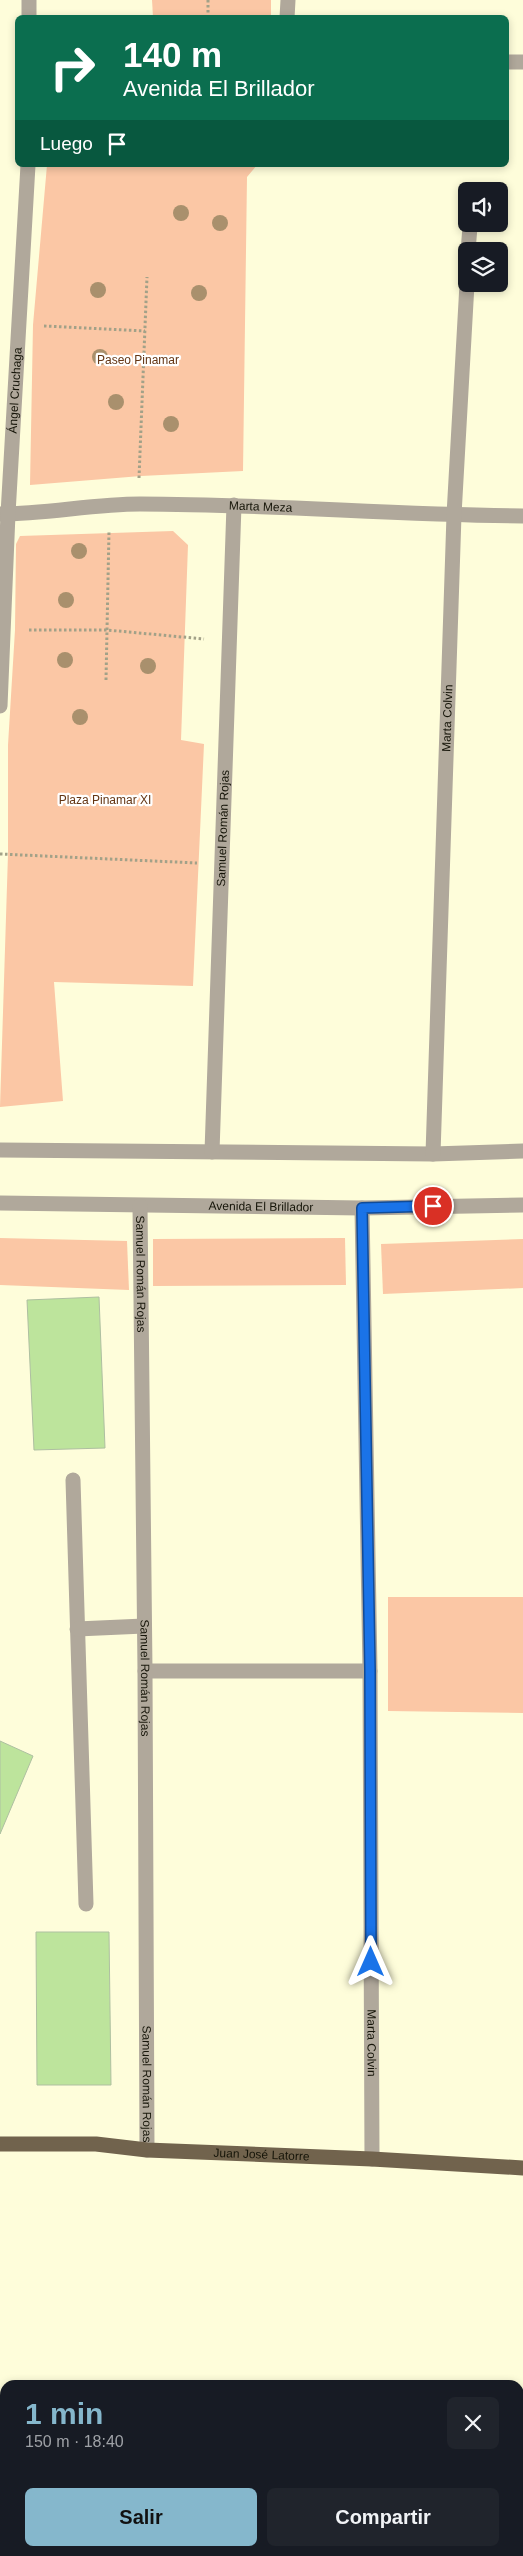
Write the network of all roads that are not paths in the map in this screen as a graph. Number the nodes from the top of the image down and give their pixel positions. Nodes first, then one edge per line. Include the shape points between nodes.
1 (29, 0) edge
2 (288, 0) edge
3 (30, 15) edge
4 (287, 15) edge
5 (509, 62) edge
6 (523, 62) edge
7 (28, 167) edge
8 (466, 292) edge
9 (234, 505) junction
10 (4, 514) edge
11 (454, 516) junction
12 (523, 516) edge
13 (0, 706) edge
14 (0, 1150) edge
15 (523, 1151) edge
16 (212, 1152) junction
17 (433, 1154) junction
18 (0, 1203) edge
19 (523, 1205) edge
20 (140, 1206) junction
21 (362, 1208) junction
22 (73, 1480) dead end
23 (144, 1626) junction
24 (77, 1629) junction
25 (370, 1670) junction
26 (145, 1671) junction
27 (86, 1904) dead end
28 (0, 2144) edge
29 (147, 2150) junction
30 (372, 2159) junction
31 (523, 2168) edge

1 - 3 street
2 - 4 street
5 - 6 street
7 - 10 street, Ángel Cruchaga
8 - 11 street, Marta Colvin
9 - 10 street, Marta Meza via 102,504
9 - 11 street, Marta Meza
9 - 16 street, Samuel Román Rojas
10 - 13 street, Ángel Cruchaga
11 - 12 street, Marta Meza
11 - 17 street, Marta Colvin
14 - 16 street
15 - 17 street
16 - 17 street
18 - 20 street, Avenida El Brillador
19 - 21 street, Avenida El Brillador
20 - 21 street, Avenida El Brillador
20 - 23 street, Samuel Román Rojas
21 - 25 street, Marta Colvin
22 - 24 street
23 - 24 street
23 - 26 street, Samuel Román Rojas
24 - 27 street
25 - 26 street
25 - 30 street, Marta Colvin
26 - 29 street, Samuel Román Rojas
28 - 29 main road, Juan José Latorre via 96,2144
29 - 30 main road, Juan José Latorre
30 - 31 main road, Juan José Latorre

